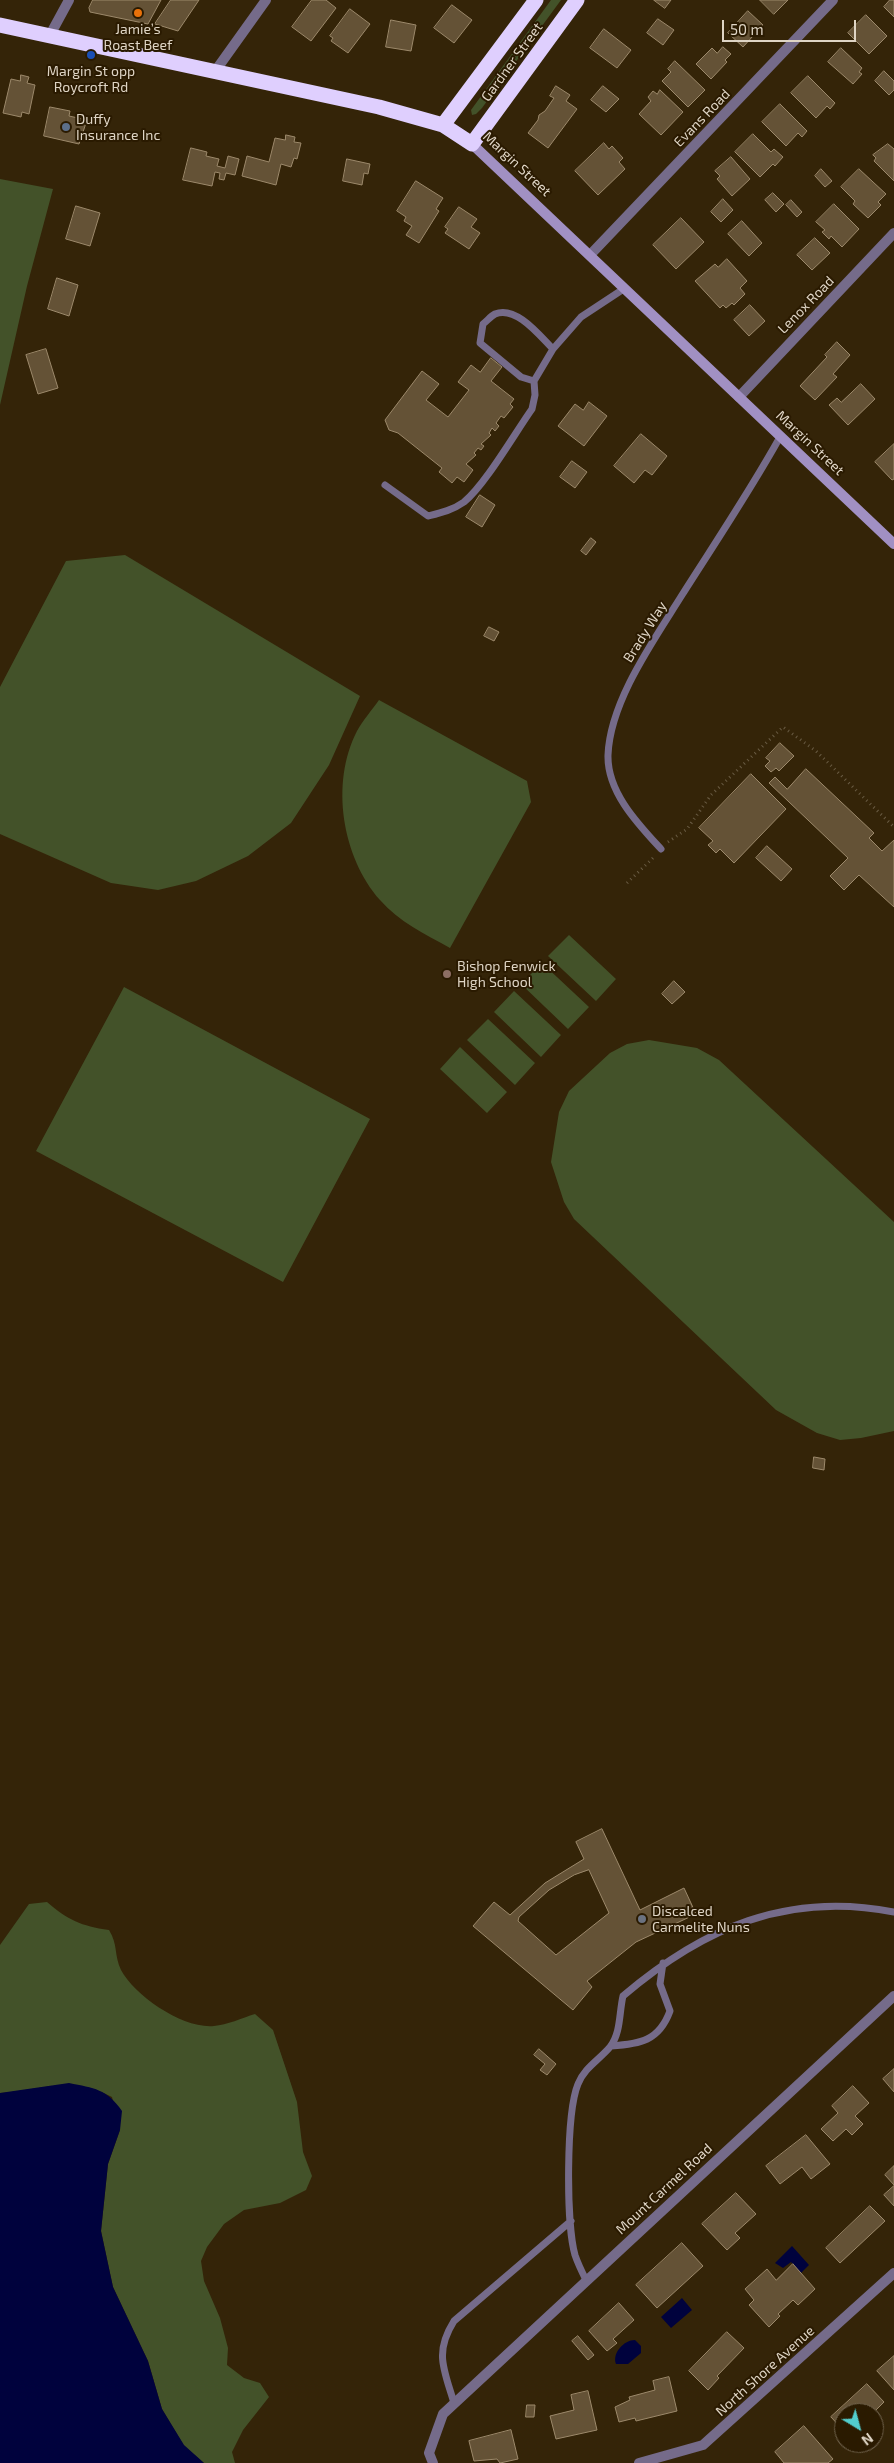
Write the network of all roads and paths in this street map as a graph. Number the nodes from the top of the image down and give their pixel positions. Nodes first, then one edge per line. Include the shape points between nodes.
1 (69, 0) edge
2 (266, 0) edge
3 (536, 0) edge
4 (577, 0) edge
5 (833, 0) edge
6 (0, 25) edge
7 (50, 36) junction
8 (216, 70) junction
9 (443, 125) junction
10 (472, 144) junction
11 (894, 233) edge
12 (590, 255) junction
13 (625, 288) junction
14 (553, 349) junction
15 (534, 382) junction
16 (739, 397) junction
17 (780, 437) junction
18 (385, 485) dead end
19 (892, 538) edge
20 (894, 827) edge
21 (661, 849) junction
22 (627, 883) dead end
23 (894, 1912) edge
24 (662, 1963) junction
25 (894, 1996) edge
26 (611, 2046) junction
27 (571, 2221) junction
28 (894, 2273) edge
29 (586, 2280) junction
30 (454, 2403) junction
31 (434, 2463) edge
32 (639, 2463) edge

1 - 7 street
2 - 8 street
3 - 9 highway, Gardner Street
4 - 10 highway, Gardner Street
5 - 12 street, Evans Road
6 - 7 highway, Margin Street
7 - 8 highway, Margin Street
8 - 9 highway, Margin Street
9 - 10 highway, Margin Street
10 - 12 main road, Margin Street
11 - 16 street, Lenox Road
12 - 13 main road, Margin Street
13 - 14 lane via 581,318
13 - 16 main road, Margin Street
14 - 15 lane
14 - 15 lane via 530,326 509,312 496,314 483,324 480,343 522,377
15 - 18 lane via 532,408 463,502 446,512 428,516
16 - 17 main road, Margin Street
17 - 19 main road, Margin Street
17 - 21 lane, Brady Way via 632,676 612,731 608,757 613,780 639,825
20 - 21 path via 816,751 783,726 711,795 687,829
21 - 22 path
23 - 24 lane via 834,1905 797,1907 762,1915 722,1930
24 - 26 lane via 623,1996 620,2024
24 - 26 lane via 660,1984 670,2011 665,2025 644,2040
25 - 29 street, Mount Carmel Road
26 - 27 lane via 582,2074 576,2087 570,2142
27 - 29 lane via 575,2255
27 - 30 lane via 454,2321 442,2347 441,2361
28 - 32 street, North Shore Avenue via 703,2445
29 - 30 street, Mount Carmel Road
30 - 31 street via 442,2414 428,2453

